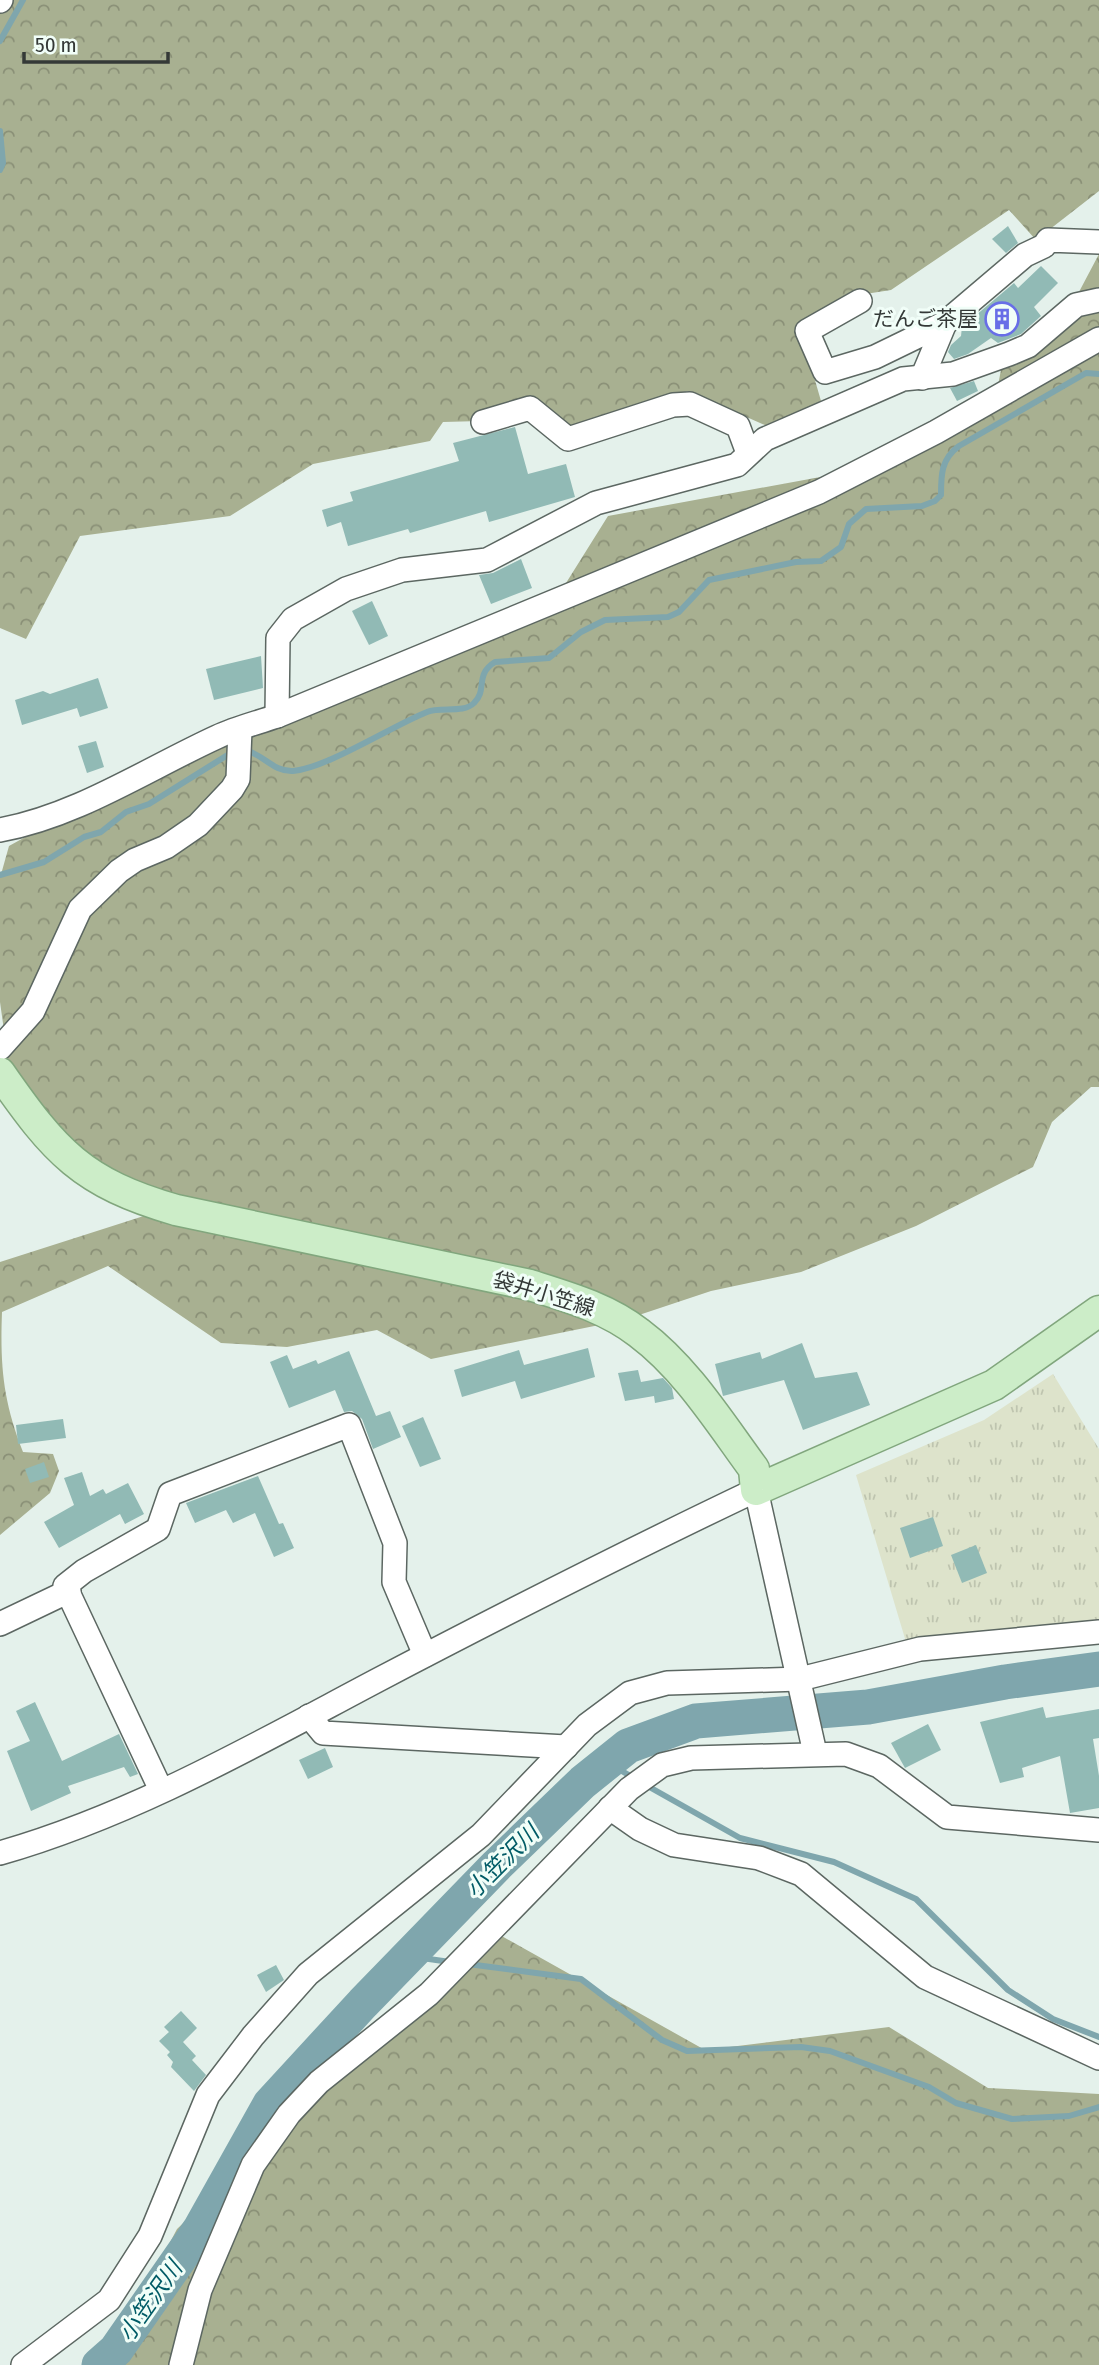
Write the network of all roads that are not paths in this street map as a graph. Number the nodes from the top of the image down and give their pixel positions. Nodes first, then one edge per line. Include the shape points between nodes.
1 (1099, 242) edge
2 (1099, 300) edge
3 (860, 301) dead end
4 (945, 323) junction
5 (1099, 339) edge
6 (922, 378) junction
7 (483, 422) dead end
8 (748, 453) junction
9 (278, 716) junction
10 (240, 729) junction
11 (0, 830) edge
12 (0, 1048) edge
13 (0, 1073) edge
14 (1099, 1311) edge
15 (756, 1490) junction
16 (69, 1591) junction
17 (0, 1625) edge
18 (1099, 1633) edge
19 (425, 1655) junction
20 (800, 1679) junction
21 (309, 1716) junction
22 (566, 1747) junction
23 (815, 1753) junction
24 (161, 1790) junction
25 (610, 1808) junction
26 (1099, 1830) edge
27 (0, 1853) edge
28 (1099, 2058) edge
29 (23, 2365) edge
30 (181, 2365) edge

1 - 4 street via 1048,240 1025,254
2 - 6 street via 1076,305 1028,346 953,374
3 - 4 street via 807,331 825,372 875,357
4 - 6 street
5 - 9 street via 819,492
6 - 8 street via 902,379 765,439
7 - 8 street via 530,408 568,439 673,405 690,404 738,426
8 - 9 street via 737,465 596,503 487,560 402,570 346,589 315,606 293,619 278,638
9 - 10 street
10 - 11 street via 87,801
10 - 12 street via 238,779 232,789 198,825 166,848 119,871 80,909 33,1011
13 - 15 main road, 袋井小笠線 via 59,1149 102,1183 132,1198 530,1285 615,1317 672,1363 754,1469
14 - 15 main road via 994,1385
15 - 19 street via 577,1575
15 - 20 street
16 - 17 street
16 - 19 street via 68,1582 158,1529 170,1493 349,1425 395,1544 394,1582
16 - 24 street
18 - 20 street via 920,1649
19 - 21 street
20 - 22 street via 667,1683 630,1693
20 - 23 street
21 - 22 street via 323,1733
21 - 24 street via 197,1776
22 - 29 street via 481,1835 308,1974 253,2036 208,2095 150,2236 109,2300
23 - 25 street via 691,1758 662,1765
23 - 26 street via 846,1754 879,1766 947,1818
24 - 27 street
25 - 28 street via 674,1845 759,1858 801,1874 925,1977
25 - 30 street via 429,1994 319,2082 289,2114 248,2177 200,2290

